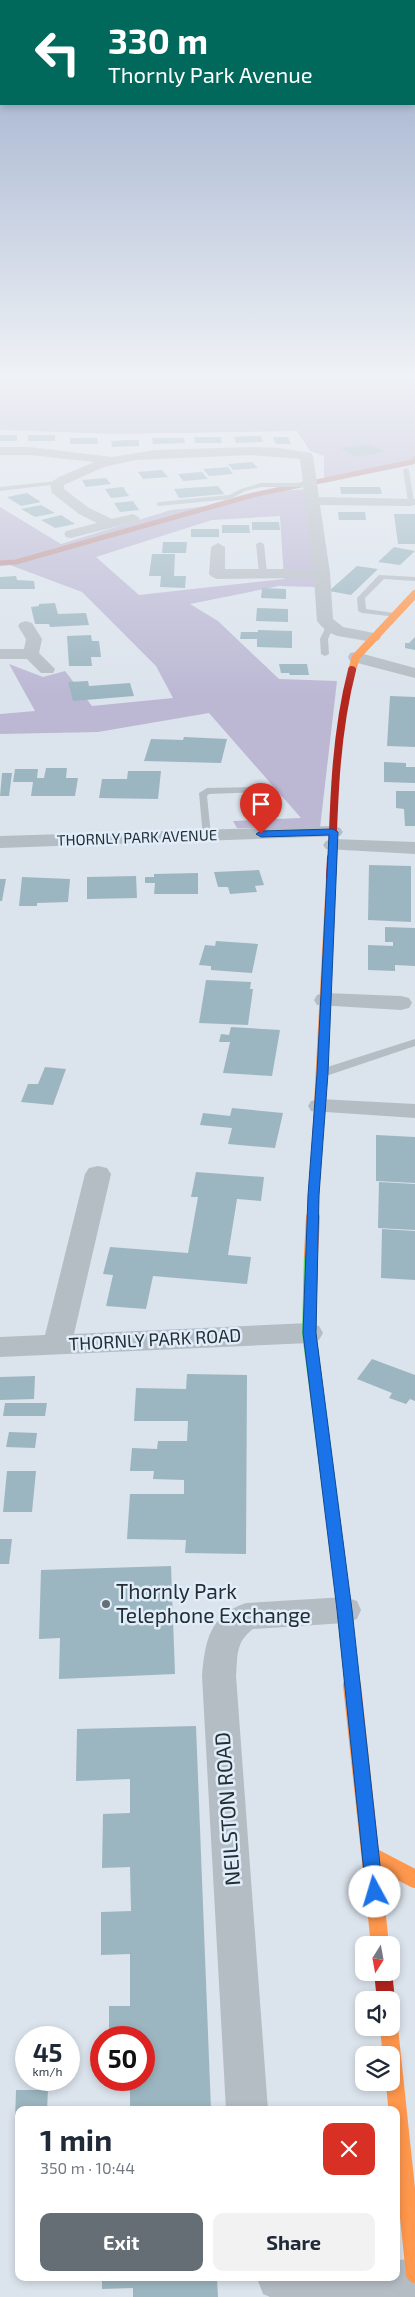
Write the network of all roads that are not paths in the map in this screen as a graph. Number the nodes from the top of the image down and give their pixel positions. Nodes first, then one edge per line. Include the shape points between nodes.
1 (61, 481) edge
2 (408, 481) edge
3 (58, 483) junction
4 (310, 484) joint
5 (0, 489) edge
6 (313, 501) junction
7 (411, 502) joint
8 (159, 504) dead end
9 (133, 518) dead end
10 (110, 524) junction
11 (71, 534) dead end
12 (260, 544) dead end
13 (218, 546) dead end
14 (263, 573) junction
15 (322, 573) junction
16 (415, 579) edge
17 (415, 594) edge
18 (394, 615) junction
19 (26, 626) dead end
20 (330, 626) junction
21 (373, 637) junction
22 (0, 654) edge
23 (31, 654) junction
24 (325, 654) dead end
25 (356, 657) junction
26 (47, 669) dead end
27 (415, 673) edge
28 (257, 790) dead end
29 (206, 836) junction
30 (333, 838) junction
31 (0, 842) edge
32 (415, 848) edge
33 (325, 1000) junction
34 (401, 1003) dead end
35 (415, 1042) edge
36 (322, 1073) junction
37 (320, 1106) junction
38 (415, 1111) edge
39 (98, 1174) dead end
40 (309, 1333) junction
41 (57, 1344) junction
42 (0, 1347) edge
43 (345, 1610) junction
44 (371, 1856) junction
45 (415, 1879) edge
46 (379, 1936) edge
47 (390, 2036) edge
48 (247, 2106) edge
49 (397, 2106) edge
50 (410, 2131) dead end
51 (400, 2136) edge
52 (401, 2146) junction
53 (415, 2274) edge
54 (286, 2281) edge
55 (415, 2281) edge

1 - 3 street
2 - 7 lane
3 - 5 lane
3 - 10 street via 57,490 84,511
4 - 6 street
4 - 8 lane via 260,485 231,498
6 - 7 street
6 - 15 street
9 - 10 street
10 - 11 street
12 - 14 lane
13 - 14 street via 217,574
14 - 15 street
15 - 20 street via 325,621
16 - 18 lane via 382,577 361,598 362,611
17 - 18 main road
18 - 21 main road
19 - 23 street via 34,639
20 - 21 street via 338,631
20 - 24 lane via 324,639
21 - 25 main road
22 - 23 street
23 - 26 street
25 - 27 street
25 - 30 main road via 344,694
28 - 29 lane via 207,791 202,795
29 - 30 street, THORNLY PARK AVENUE
29 - 31 street, THORNLY PARK AVENUE
30 - 32 street, THORNLY PARK AVENUE
30 - 33 main road
33 - 34 street
33 - 36 main road
35 - 36 lane
36 - 37 main road
37 - 38 street
37 - 40 main road via 313,1195
39 - 41 street
40 - 41 street, THORNLY PARK ROAD
40 - 43 main road
41 - 42 street, THORNLY PARK ROAD
43 - 44 main road
43 - 48 street, NEILSTON ROAD via 246,1616 231,1627 222,1644 219,1676
44 - 45 main road
44 - 46 main road
47 - 49 main road
50 - 52 main road
51 - 52 main road
52 - 53 main road
54 - 55 street via 295,2286

